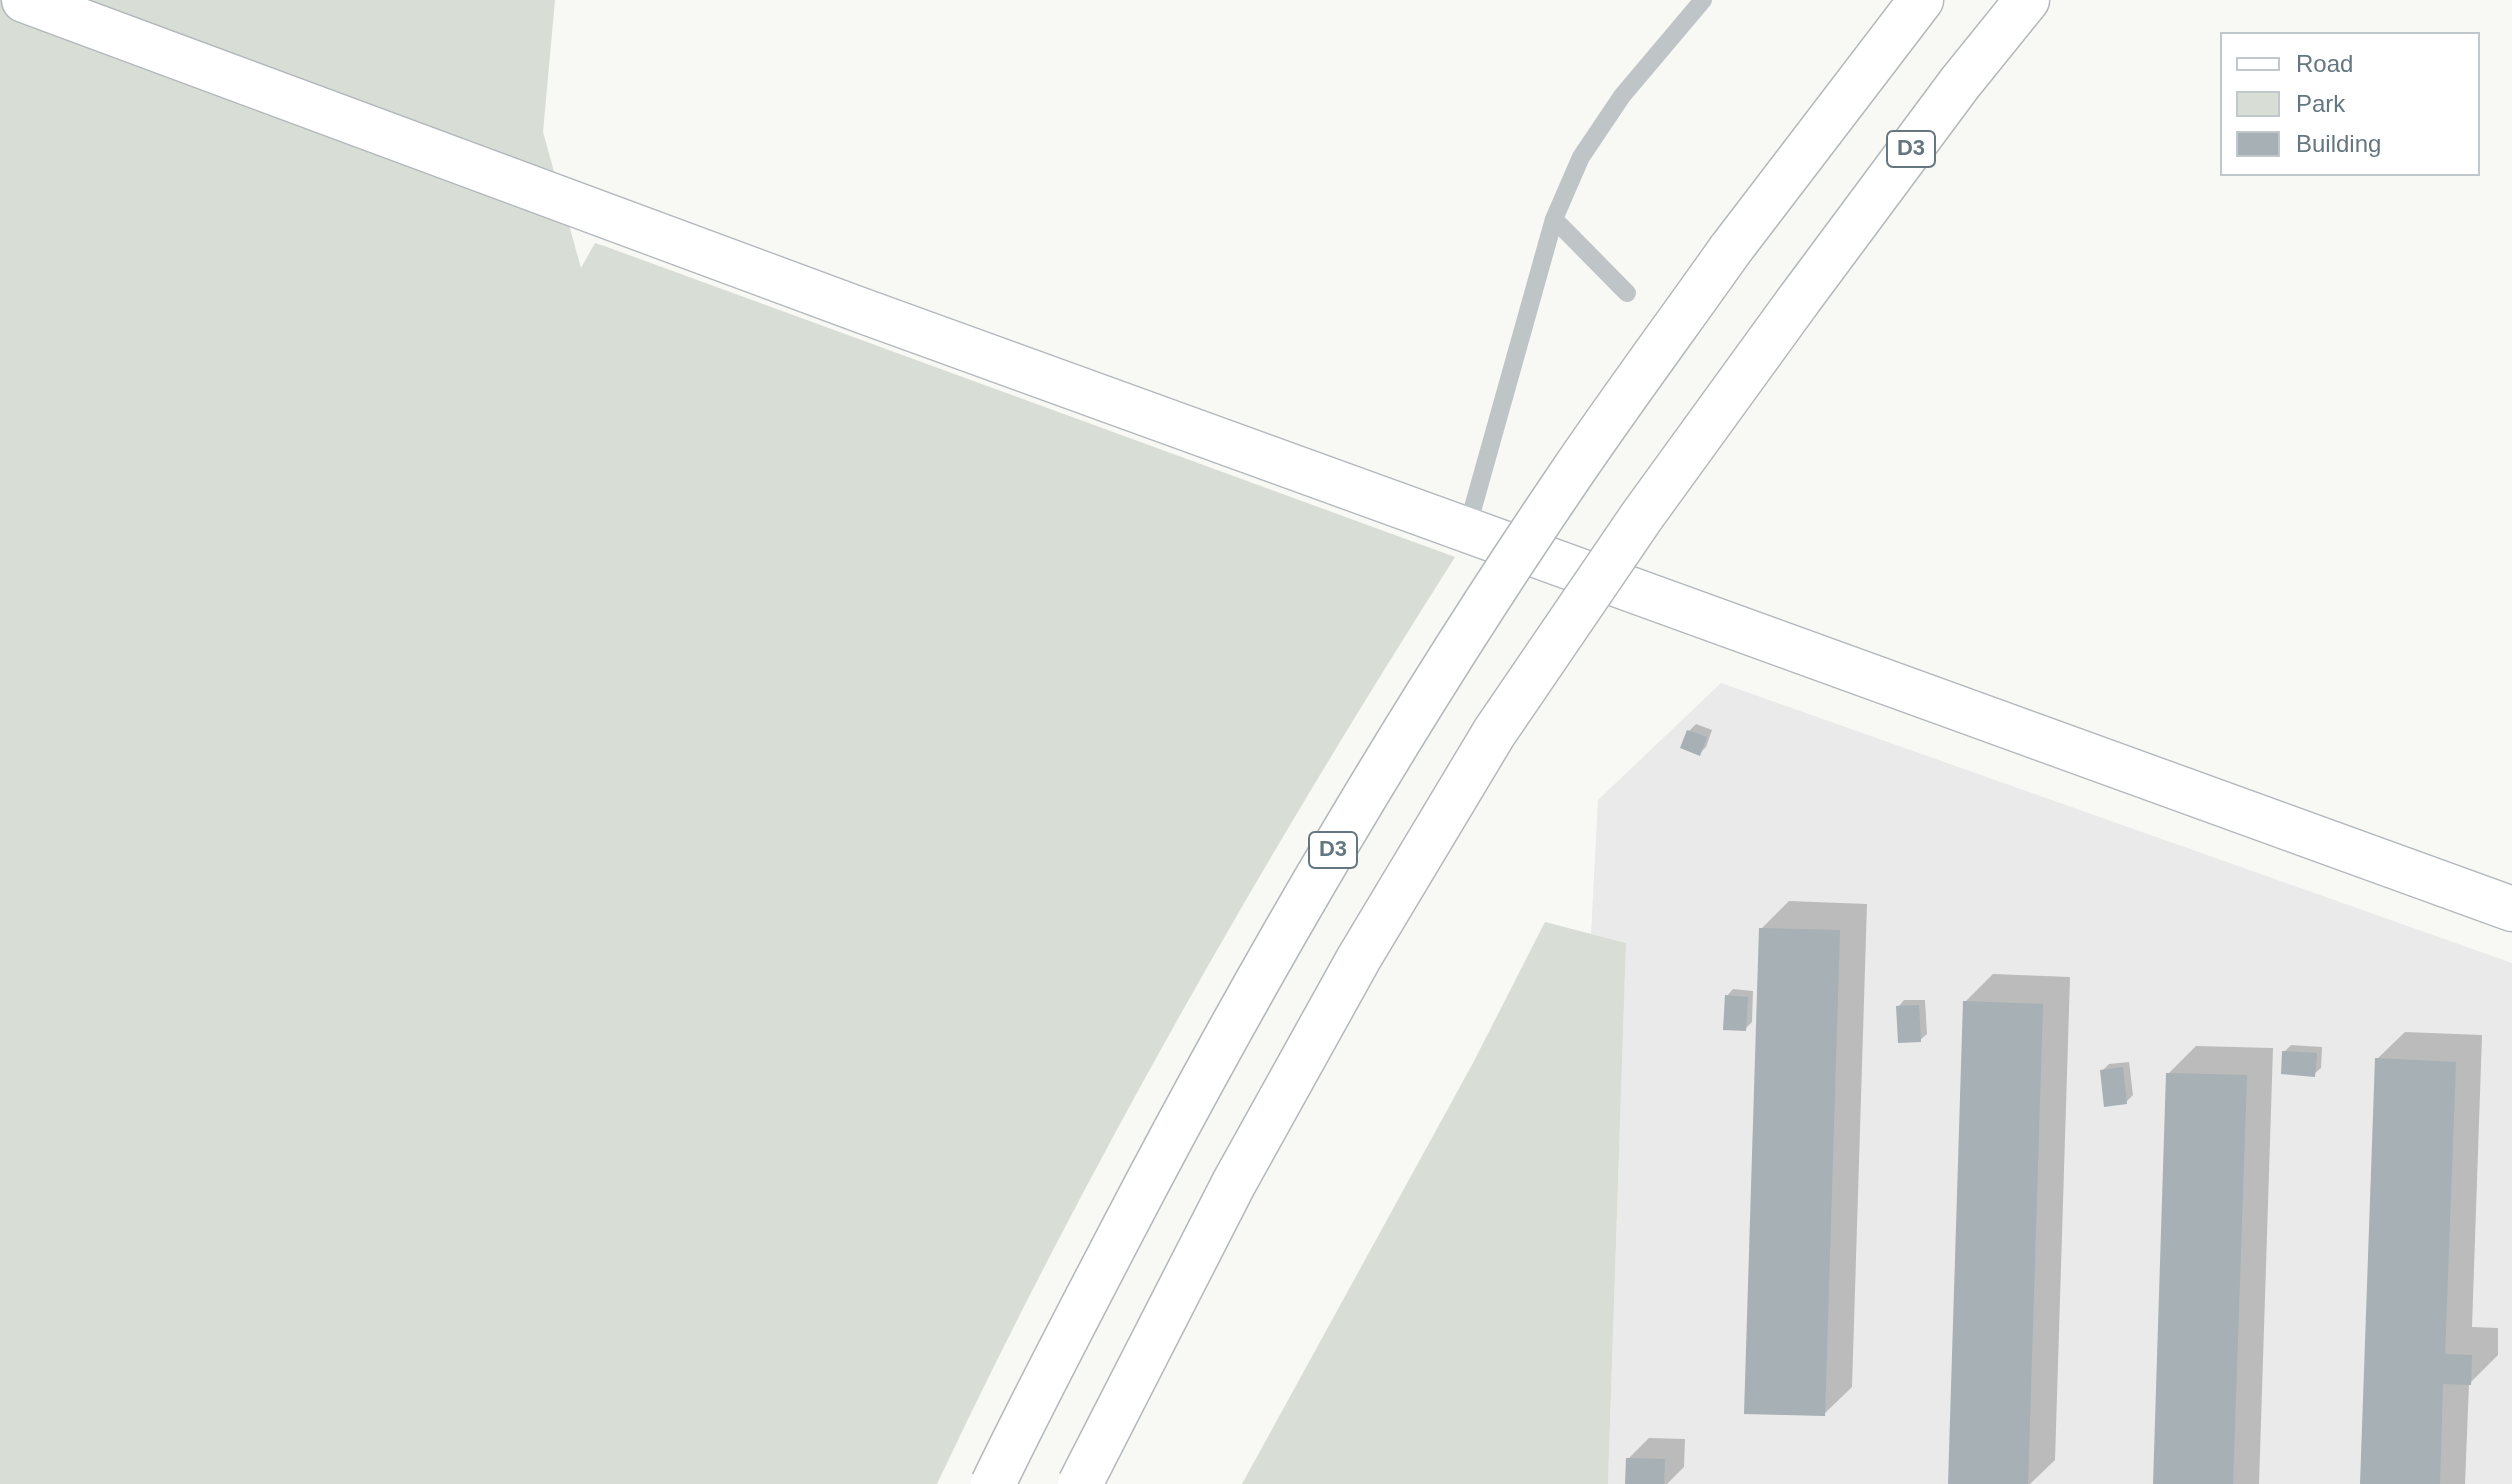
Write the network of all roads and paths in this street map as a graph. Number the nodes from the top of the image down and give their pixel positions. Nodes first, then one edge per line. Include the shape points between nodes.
1 (24, 0) edge
2 (1703, 0) edge
3 (1921, 0) edge
4 (2027, 0) edge
5 (1554, 219) junction
6 (1627, 293) dead end
7 (1467, 530) junction
8 (2512, 909) edge
9 (993, 1484) edge
10 (1080, 1484) edge

1 - 7 main road
2 - 5 lane via 1622,96 1581,157
3 - 9 main road, D3, bridge via 1730,250 1571,474 1434,683 1296,910 1155,1168
4 - 10 main road, D3, bridge via 1798,301 1494,733 1359,958 1242,1170
5 - 6 lane
5 - 7 lane
7 - 8 main road

